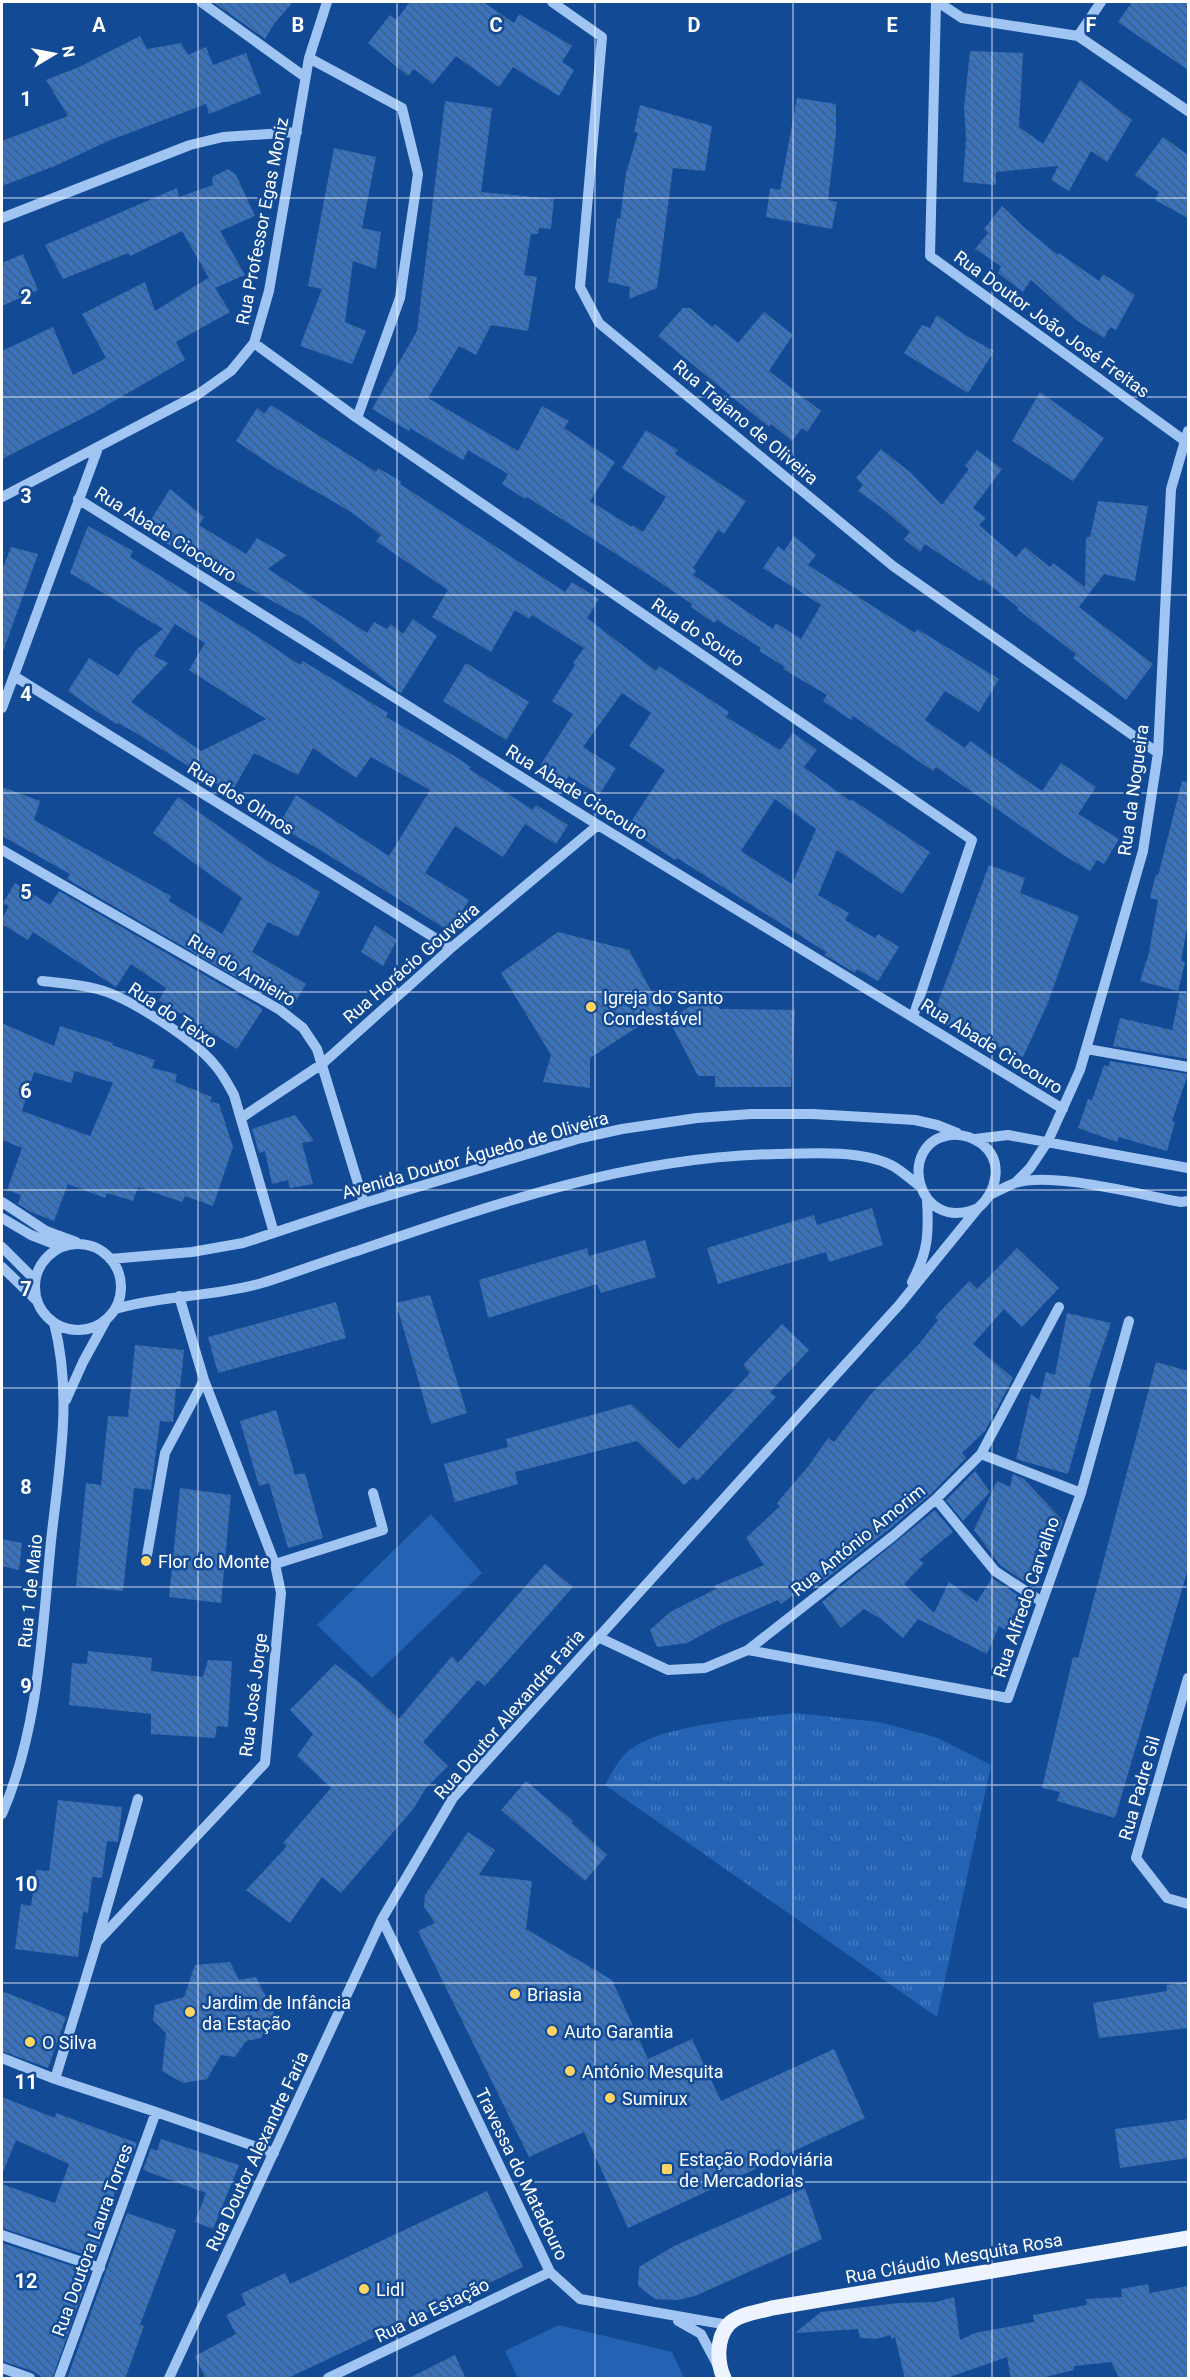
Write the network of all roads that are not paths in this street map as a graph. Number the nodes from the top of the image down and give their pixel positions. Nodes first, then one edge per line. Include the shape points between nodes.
1 (201, 2) edge
2 (327, 2) edge
3 (552, 2) edge
4 (937, 2) edge
5 (1101, 2) edge
6 (1078, 36) junction
7 (309, 58) junction
8 (305, 77) junction
9 (1188, 111) edge
10 (297, 132) junction
11 (2, 218) edge
12 (254, 343) junction
13 (357, 418) junction
14 (1187, 436) edge
15 (98, 448) junction
16 (2, 497) edge
17 (78, 499) junction
18 (14, 676) junction
19 (2, 708) edge
20 (1158, 753) junction
21 (598, 825) junction
22 (2, 850) edge
23 (451, 948) junction
24 (42, 981) dead end
25 (914, 1017) junction
26 (1087, 1049) junction
27 (322, 1064) junction
28 (1188, 1066) edge
29 (1063, 1109) junction
30 (241, 1118) junction
31 (960, 1134) junction
32 (975, 1139) junction
33 (1048, 1141) junction
34 (1188, 1168) edge
35 (1015, 1183) junction
36 (920, 1186) junction
37 (990, 1195) junction
38 (927, 1200) junction
39 (1188, 1201) edge
40 (2, 1202) edge
41 (364, 1203) junction
42 (978, 1208) junction
43 (2, 1218) edge
44 (274, 1233) junction
45 (88, 1245) junction
46 (2, 1247) edge
47 (62, 1247) junction
48 (110, 1259) junction
49 (2, 1267) edge
50 (35, 1280) junction
51 (179, 1296) junction
52 (36, 1300) junction
53 (900, 1304) junction
54 (1059, 1307) dead end
55 (115, 1309) junction
56 (107, 1319) junction
57 (1129, 1321) dead end
58 (54, 1323) junction
59 (204, 1380) junction
60 (65, 1403) junction
61 (981, 1454) junction
62 (373, 1492) dead end
63 (1080, 1493) junction
64 (936, 1499) junction
65 (146, 1561) dead end
66 (275, 1564) junction
67 (1042, 1602) junction
68 (598, 1637) junction
69 (748, 1650) junction
70 (1188, 1678) edge
71 (138, 1799) dead end
72 (2, 1814) edge
73 (1188, 1904) edge
74 (382, 1919) junction
75 (97, 1942) junction
76 (2, 2058) edge
77 (55, 2079) junction
78 (156, 2112) junction
79 (274, 2154) junction
80 (2, 2235) edge
81 (1188, 2238) edge
82 (100, 2268) junction
83 (550, 2272) junction
84 (658, 2313) junction
85 (728, 2325) junction
86 (2, 2368) edge
87 (722, 2374) edge
88 (30, 2379) edge
89 (59, 2379) edge
90 (169, 2379) edge
91 (328, 2379) edge

1 - 8 street
2 - 7 street, Rua Professor Egas Moniz
3 - 20 street, Rua Trajano de Oliveira via 602,38 580,287 599,323 893,566
4 - 6 street via 962,18
4 - 14 street, Rua Doutor João José Freitas via 930,256
5 - 6 street
6 - 9 street
7 - 8 street, Rua Professor Egas Moniz
7 - 13 street via 402,108 418,174 400,298
8 - 10 street, Rua Professor Egas Moniz
10 - 11 street via 223,137 189,145
10 - 12 street, Rua Professor Egas Moniz via 269,291
12 - 13 street, Rua do Souto
12 - 15 street, Rua Professor Egas Moniz via 215,384
13 - 25 street, Rua do Souto via 972,840
14 - 20 street, Rua da Nogueira via 1171,489
15 - 16 street, Rua Professor Egas Moniz
15 - 17 street
17 - 18 street
17 - 21 street, Rua Abade Ciocouro
18 - 19 street
18 - 23 street, Rua dos Olmos
20 - 26 street, Rua da Nogueira via 1143,851
21 - 23 street, Rua Horácio Gouveira
21 - 25 street, Rua Abade Ciocouro
22 - 27 street, Rua do Amieiro via 280,1010 312,1039
23 - 27 street, Rua Horácio Gouveira
24 - 30 street, Rua do Teixo via 98,989 158,1020 213,1062 226,1078
25 - 29 street, Rua Abade Ciocouro
26 - 28 street
26 - 29 street, Rua da Nogueira
27 - 30 street, Rua Horácio Gouveira
27 - 41 street, Rua do Amieiro
29 - 33 street, Rua da Nogueira
30 - 44 street, Rua do Teixo
31 - 32 street
31 - 36 street via 935,1141 926,1150 920,1161
31 - 41 street, Avenida Doutor Águedo de Oliveira via 915,1120 866,1116 761,1114 698,1118 592,1136
32 - 33 street via 1008,1135
32 - 37 street via 985,1147 994,1164 995,1183
33 - 34 street
33 - 35 street, Rua da Nogueira
35 - 37 street
35 - 39 street via 1058,1180
36 - 38 street
36 - 51 street via 890,1164 861,1157 797,1153 688,1160 590,1178 480,1209 262,1283
37 - 42 street
38 - 42 street via 956,1213
38 - 53 street via 926,1253
40 - 45 street via 46,1231
41 - 44 street, Avenida Doutor Águedo de Oliveira
42 - 53 street
43 - 47 street
44 - 48 street, Avenida Doutor Águedo de Oliveira via 192,1252
45 - 47 street
45 - 48 street
46 - 50 street
47 - 50 street via 49,1255
48 - 55 street via 120,1283
49 - 52 street
50 - 52 street
51 - 55 street
51 - 59 street, Rua José Jorge
52 - 58 street
53 - 68 street, Rua Doutor Alexandre Faria
54 - 61 street, Rua António Amorim
55 - 56 street
56 - 58 street via 81,1330
56 - 60 street via 82,1362
57 - 63 street, Rua Alfredo Carvalho
58 - 60 street via 63,1361
59 - 65 street via 165,1452
59 - 66 street, Rua José Jorge
60 - 72 street, Rua 1 de Maio via 35,1692 19,1767
61 - 63 street
61 - 64 street, Rua António Amorim
62 - 66 street via 383,1530
63 - 67 street, Rua Alfredo Carvalho
64 - 67 street via 995,1571
64 - 69 street, Rua António Amorim
66 - 75 street, Rua José Jorge via 280,1593 265,1763
67 - 69 street, Rua Alfredo Carvalho via 1008,1698
68 - 69 street, Rua António Amorim via 668,1670 705,1668
68 - 74 street, Rua Doutor Alexandre Faria via 453,1798
70 - 73 street, Rua Padre Gil via 1136,1858 1167,1898
71 - 75 street
74 - 79 street, Rua Doutor Alexandre Faria
74 - 83 street, Travessa do Matadouro
75 - 77 street, Rua José Jorge
76 - 77 street
77 - 78 street
78 - 79 street
78 - 82 street, Rua Doutora Laura Torres
79 - 90 street, Rua Doutor Alexandre Faria
80 - 82 street
81 - 85 main road, Rua Cláudio Mesquita Rosa via 772,2308
82 - 89 street, Rua Doutora Laura Torres
83 - 84 street, Travessa do Matadouro via 580,2299
83 - 91 street, Rua da Estação
84 - 85 street, Travessa do Matadouro
84 - 87 street via 701,2334
85 - 87 main road via 719,2345
86 - 88 street

